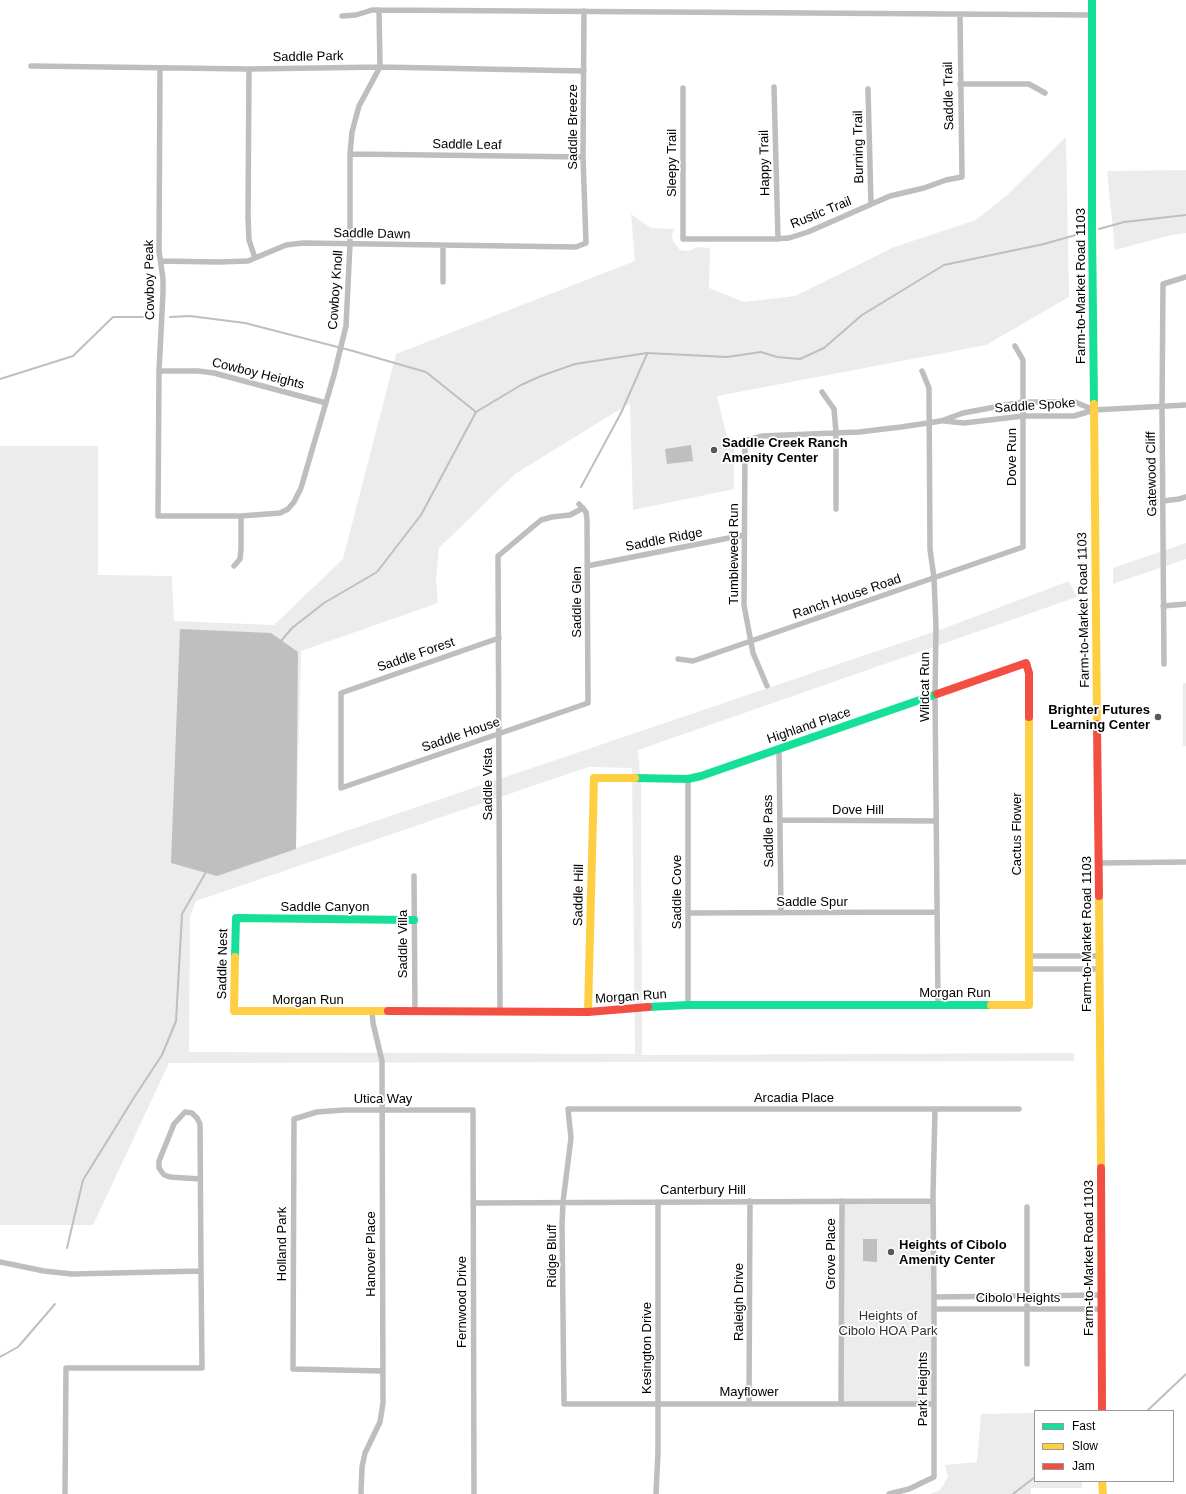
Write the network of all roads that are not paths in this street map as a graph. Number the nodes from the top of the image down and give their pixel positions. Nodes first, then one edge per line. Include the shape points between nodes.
1 (1092, 0) edge
2 (379, 10) junction
3 (584, 11) junction
4 (960, 15) junction
5 (1092, 15) junction
6 (342, 16) dead end
7 (31, 66) dead end
8 (380, 67) junction
9 (160, 68) junction
10 (249, 69) junction
11 (584, 71) junction
12 (960, 84) junction
13 (774, 87) dead end
14 (683, 88) dead end
15 (868, 89) dead end
16 (1045, 93) dead end
17 (350, 154) junction
18 (583, 157) junction
19 (962, 177) joint
20 (871, 204) junction
21 (683, 239) joint
22 (778, 239) junction
23 (586, 243) joint
24 (350, 244) junction
25 (443, 246) junction
26 (255, 258) junction
27 (161, 260) junction
28 (1186, 277) edge
29 (443, 282) dead end
30 (1015, 346) dead end
31 (159, 371) junction
32 (922, 371) dead end
33 (822, 392) dead end
34 (1022, 402) junction
35 (326, 403) junction
36 (1186, 405) edge
37 (1162, 408) junction
38 (1094, 410) junction
39 (1023, 416) junction
40 (941, 421) junction
41 (930, 423) junction
42 (836, 432) junction
43 (745, 442) joint
44 (1186, 497) edge
45 (1163, 500) junction
46 (581, 506) joint
47 (836, 509) dead end
48 (158, 516) joint
49 (241, 516) junction
50 (744, 535) junction
51 (1023, 547) joint
52 (234, 566) dead end
53 (587, 566) junction
54 (934, 578) junction
55 (1186, 604) edge
56 (1163, 606) junction
57 (499, 638) junction
58 (751, 642) junction
59 (678, 659) dead end
60 (1026, 663) joint
61 (1164, 664) dead end
62 (767, 686) dead end
63 (935, 694) junction
64 (588, 703) joint
65 (499, 733) junction
66 (779, 749) junction
67 (594, 778) joint
68 (688, 779) junction
69 (341, 788) joint
70 (780, 820) junction
71 (936, 821) junction
72 (1186, 862) edge
73 (1099, 863) junction
74 (414, 876) dead end
75 (937, 912) junction
76 (688, 913) junction
77 (781, 913) junction
78 (236, 918) joint
79 (414, 920) junction
80 (1029, 956) junction
81 (1099, 956) junction
82 (1029, 969) junction
83 (1099, 969) junction
84 (688, 1005) junction
85 (938, 1005) junction
86 (1029, 1005) joint
87 (234, 1011) joint
88 (372, 1012) junction
89 (415, 1012) junction
90 (500, 1012) junction
91 (588, 1012) junction
92 (568, 1109) joint
93 (935, 1109) junction
94 (1019, 1109) dead end
95 (382, 1110) junction
96 (473, 1110) joint
97 (294, 1119) joint
98 (200, 1179) junction
99 (750, 1201) junction
100 (842, 1201) junction
101 (932, 1201) junction
102 (563, 1202) junction
103 (658, 1202) junction
104 (473, 1203) junction
105 (1027, 1207) dead end
106 (0, 1262) edge
107 (201, 1271) junction
108 (1102, 1295) junction
109 (1028, 1296) junction
110 (934, 1297) junction
111 (934, 1309) junction
112 (1028, 1309) junction
113 (1102, 1309) junction
114 (1027, 1364) dead end
115 (383, 1371) junction
116 (658, 1403) junction
117 (750, 1403) junction
118 (841, 1403) junction
119 (564, 1404) joint
120 (934, 1404) junction
121 (1102, 1410) edge
122 (1102, 1482) edge
123 (65, 1494) edge
124 (361, 1494) edge
125 (474, 1494) edge
126 (656, 1494) edge
127 (889, 1494) edge
128 (1103, 1494) edge

1 - 5 street, Farm-to-Market Road 1103
2 - 3 street
2 - 6 street
2 - 8 street, Cowboy Knoll
3 - 4 street
3 - 11 street, Saddle Breeze
4 - 5 street
4 - 12 street, Saddle Trail
5 - 38 street, Farm-to-Market Road 1103
7 - 9 street, Saddle Park
8 - 10 street, Saddle Park
8 - 11 street, Saddle Park
8 - 17 street, Cowboy Knoll via 359,106 352,132
9 - 10 street, Saddle Park
9 - 27 street, Cowboy Peak
10 - 26 street via 248,217
11 - 18 street, Saddle Breeze
12 - 16 street via 1029,84
12 - 19 street, Saddle Trail
13 - 22 street, Happy Trail
14 - 21 street, Sleepy Trail
15 - 20 street, Burning Trail
17 - 18 street, Saddle Leaf
17 - 24 street, Cowboy Knoll
18 - 23 street, Saddle Breeze
19 - 20 street, Rustic Trail via 890,196
20 - 22 street, Rustic Trail via 808,232
21 - 22 street, Rustic Trail
23 - 25 street, Saddle Dawn via 576,247
24 - 25 street, Saddle Dawn
24 - 26 street, Saddle Dawn via 286,245
24 - 35 street, Cowboy Knoll via 346,326
25 - 29 street
26 - 27 street, Saddle Dawn via 240,262
27 - 31 street, Cowboy Peak via 164,293
28 - 37 street, Gatewood Cliff via 1163,284
30 - 34 street, Dove Run via 1023,360
31 - 35 street, Cowboy Heights via 214,373
31 - 48 street, Cowboy Peak
32 - 41 street, Wildcat Run via 929,388
33 - 42 street via 834,409
34 - 38 street, Saddle Spoke via 1075,402
34 - 39 street, Dove Run
34 - 40 street, Saddle Spoke via 963,413
35 - 49 street, Cowboy Knoll via 301,488 294,502 280,513
36 - 37 street
37 - 38 street
37 - 45 street, Gatewood Cliff
38 - 39 street, Saddle Spoke via 1074,416
38 - 73 street, Farm-to-Market Road 1103
39 - 40 street, Saddle Spoke via 964,423
39 - 51 street, Dove Run
40 - 41 street, Saddle Spoke
41 - 42 street, Saddle Spoke
41 - 54 street, Wildcat Run via 930,549
42 - 43 street, Saddle Spoke via 762,436
42 - 47 street
43 - 50 street, Tumbleweed Run
44 - 45 street
45 - 56 street, Gatewood Cliff
46 - 53 street, Saddle Glen via 587,516
46 - 57 street, Saddle Vista via 570,514 541,520 498,556
48 - 49 street, Cowboy Knoll
49 - 52 street via 240,559
50 - 53 street, Saddle Ridge
50 - 58 street, Tumbleweed Run via 744,605
51 - 54 street, Ranch House Road
53 - 64 street, Saddle Glen
54 - 58 street, Ranch House Road
54 - 63 street, Wildcat Run
55 - 56 street
56 - 61 street, Gatewood Cliff
57 - 65 street, Saddle Vista
57 - 69 street, Saddle Forest via 341,693
58 - 59 street, Ranch House Road via 693,661
58 - 62 street, Tumbleweed Run
60 - 63 street, Highland Place
60 - 80 street, Cactus Flower via 1029,673
63 - 66 street, Highland Place
63 - 71 street, Wildcat Run
64 - 65 street, Saddle House
65 - 69 street, Saddle House
65 - 90 street, Saddle Vista
66 - 68 street, Highland Place
66 - 70 street, Saddle Pass
67 - 68 street, Highland Place
67 - 91 street, Saddle Hill
68 - 76 street, Saddle Cove
70 - 71 street, Dove Hill
70 - 77 street, Saddle Pass
71 - 75 street, Wildcat Run
72 - 73 street
73 - 81 street, Farm-to-Market Road 1103
74 - 79 street, Saddle Villa
75 - 77 street, Saddle Spur
75 - 85 street, Wildcat Run
76 - 77 street, Saddle Spur
76 - 84 street, Saddle Cove
78 - 79 street, Saddle Canyon
78 - 87 street, Saddle Nest
79 - 89 street, Saddle Villa
80 - 81 street
80 - 82 street, Cactus Flower
81 - 83 street, Farm-to-Market Road 1103
82 - 83 street
82 - 86 street, Cactus Flower
83 - 108 street, Farm-to-Market Road 1103
84 - 85 street, Morgan Run
84 - 91 street, Morgan Run via 644,1006
85 - 86 street, Morgan Run
87 - 88 street, Morgan Run
88 - 89 street, Morgan Run
88 - 95 street, Hanover Place via 382,1057
89 - 90 street, Morgan Run
90 - 91 street, Morgan Run
92 - 93 street, Arcadia Place
92 - 102 street, Ridge Bluff via 571,1138
93 - 94 street, Arcadia Place
93 - 101 street, Park Heights
95 - 96 street, Utica Way
95 - 97 street, Utica Way via 325,1111
95 - 115 street, Hanover Place
96 - 104 street, Fernwood Drive
97 - 115 street, Holland Park via 293,1369
98 - 98 street via 200,1124 192,1113 185,1112 174,1124 159,1161 159,1168 164,1175 170,1177
98 - 107 street
99 - 100 street, Canterbury Hill
99 - 103 street, Canterbury Hill
99 - 117 street, Raleigh Drive
100 - 101 street, Canterbury Hill
100 - 118 street, Grove Place
101 - 110 street, Park Heights
102 - 103 street, Canterbury Hill
102 - 104 street, Canterbury Hill
102 - 119 street, Ridge Bluff
103 - 116 street, Kesington Drive
104 - 125 street, Fernwood Drive
105 - 109 street
106 - 107 street via 72,1274
107 - 123 street via 202,1368 66,1368
108 - 109 street, Cibolo Heights
108 - 113 street, Farm-to-Market Road 1103
109 - 110 street, Cibolo Heights
109 - 112 street
110 - 111 street, Park Heights
111 - 112 street, Cibolo Heights
111 - 120 street, Park Heights
112 - 113 street, Cibolo Heights
112 - 114 street
113 - 121 street, Farm-to-Market Road 1103
115 - 124 street, Hanover Place via 380,1422 365,1453
116 - 117 street, Mayflower
116 - 119 street, Mayflower
116 - 126 street, Kesington Drive
117 - 118 street, Mayflower
118 - 120 street, Mayflower
120 - 127 street, Park Heights via 934,1477 910,1489
122 - 128 street

